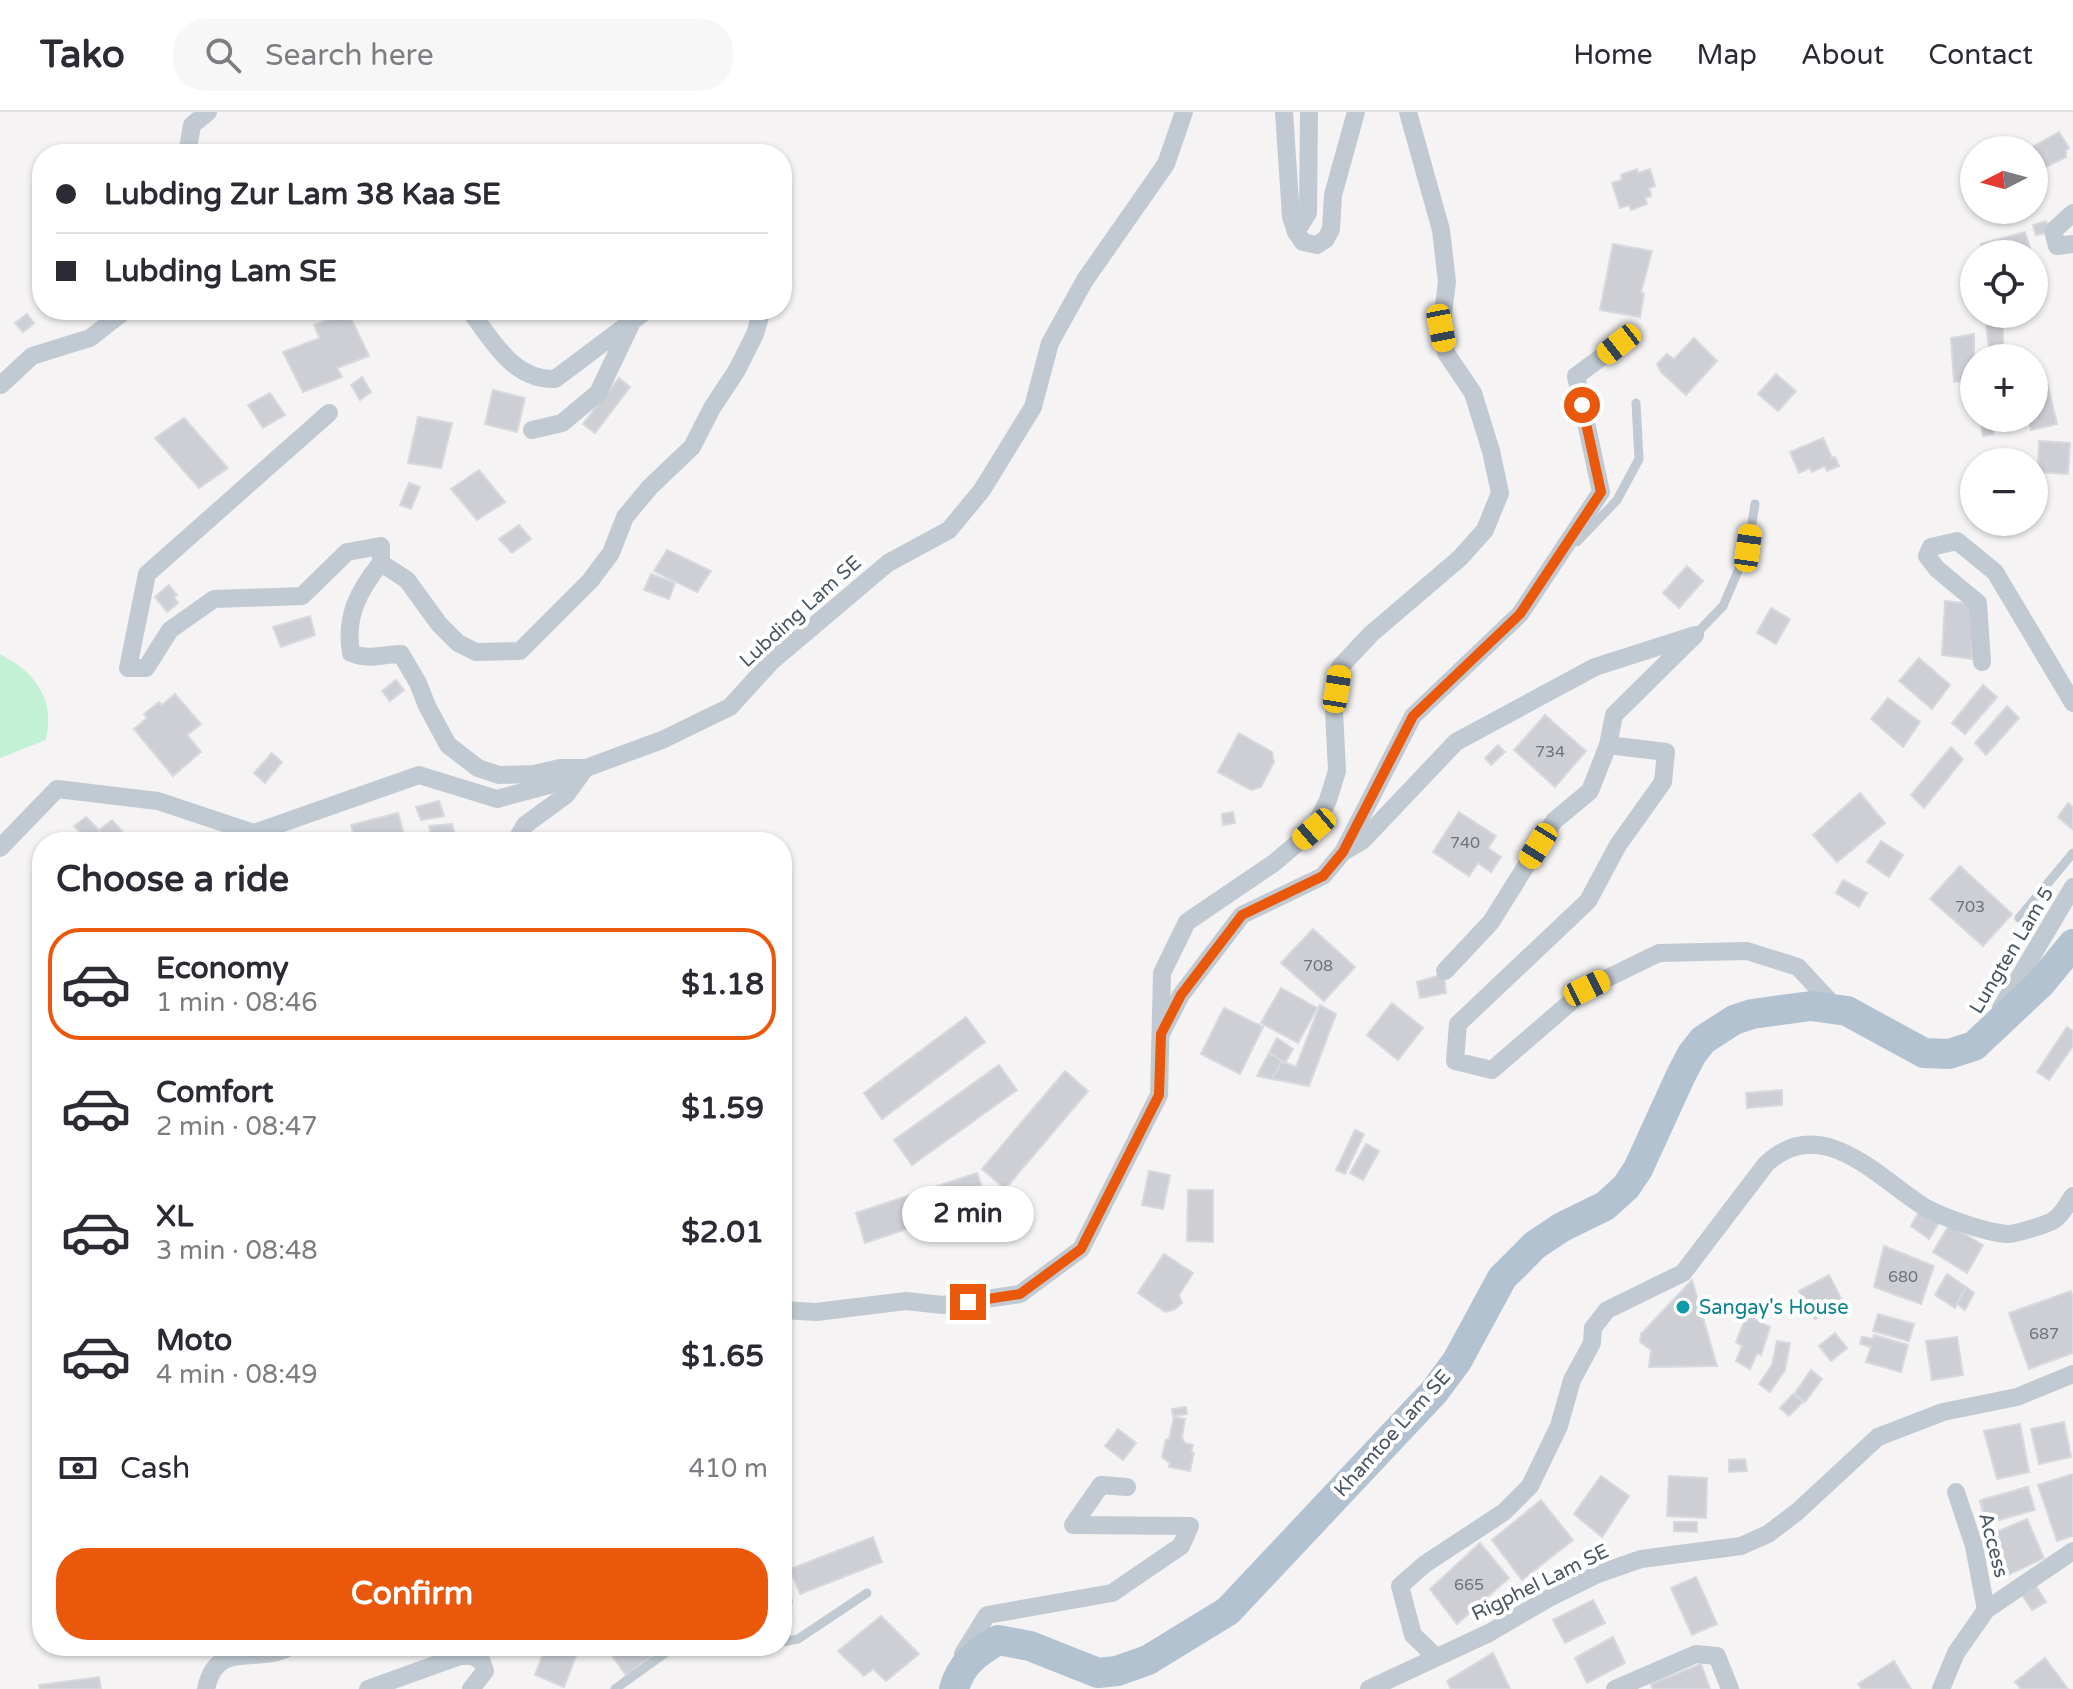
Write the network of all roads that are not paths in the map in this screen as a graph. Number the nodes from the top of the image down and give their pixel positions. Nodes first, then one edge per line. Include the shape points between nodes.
1 (208, 112) edge
2 (1184, 112) edge
3 (1284, 112) edge
4 (1309, 112) edge
5 (1356, 112) edge
6 (1408, 112) edge
7 (189, 144) edge
8 (2073, 213) edge
9 (1296, 232) junction
10 (2073, 244) edge
11 (113, 320) edge
12 (476, 320) edge
13 (636, 320) edge
14 (759, 320) edge
15 (631, 324) junction
16 (1619, 344) dead end
17 (1, 385) edge
18 (1636, 403) dead end
19 (329, 413) dead end
20 (532, 430) dead end
21 (1755, 504) dead end
22 (381, 563) junction
23 (1547, 573) junction
24 (1695, 635) junction
25 (1982, 662) dead end
26 (2073, 703) edge
27 (1608, 745) junction
28 (586, 768) junction
29 (251, 832) edge
30 (257, 832) edge
31 (521, 832) edge
32 (0, 848) edge
33 (1343, 852) junction
34 (2073, 853) edge
35 (2073, 887) edge
36 (2019, 918) dead end
37 (2073, 944) edge
38 (1445, 971) dead end
39 (1837, 1009) junction
40 (1161, 1034) junction
41 (1987, 1035) junction
42 (2073, 1196) edge
43 (792, 1311) edge
44 (2073, 1374) edge
45 (1127, 1487) dead end
46 (1956, 1492) dead end
47 (2073, 1551) edge
48 (867, 1593) dead end
49 (1986, 1610) junction
50 (792, 1640) edge
51 (255, 1656) edge
52 (661, 1656) edge
53 (1435, 1656) junction
54 (967, 1662) junction
55 (206, 1689) edge
56 (368, 1689) edge
57 (471, 1689) edge
58 (615, 1689) edge
59 (954, 1689) edge
60 (1369, 1689) edge
61 (1615, 1689) edge
62 (1730, 1689) edge
63 (1941, 1689) edge

1 - 7 street via 192,125
2 - 28 street, Lubding Lam SE via 1166,164 1085,280 1050,343 1033,407 982,490 949,530 888,563 771,662 730,707
3 - 9 street
4 - 9 street via 1308,213
5 - 9 street via 1333,195 1331,229 1317,245 1303,242
6 - 40 street via 1441,230 1446,353 1473,393 1500,493 1477,540 1340,667 1334,710 1337,771 1314,829 1187,922 1162,973
8 - 10 street via 2053,231 2057,246
11 - 17 street via 90,338 32,356
12 - 15 street via 519,370 538,379 555,379
13 - 15 street
14 - 22 street via 692,447 625,517 611,553 590,581 520,651 476,652 458,643 407,580
15 - 20 street via 598,393 562,423
16 - 23 street via 1576,376 1601,492
18 - 23 lane via 1639,459 1617,500
19 - 22 street via 147,574 128,668 146,668 170,630 214,599 302,596 347,552 381,546
21 - 24 lane via 1748,548 1723,606
22 - 28 street, Lubding Lam SE via 356,602 347,632 351,653 365,659 401,654 448,745 478,768 499,775
23 - 33 street via 1520,614 1413,716
24 - 27 street via 1614,715
24 - 33 street via 1595,667 1456,742 1362,841
25 - 26 street via 1978,603 1937,569 1927,556 1931,547 1957,541 1995,572
27 - 38 street via 1590,791 1554,821 1491,922
27 - 39 street via 1666,752 1663,782 1618,845 1588,901 1458,1024 1455,1061 1492,1070 1587,988 1659,953 1747,951 1798,967
28 - 30 street via 497,799 419,775
28 - 31 street via 566,795
29 - 32 street via 158,801 57,789
33 - 40 street via 1323,876 1242,915 1181,995
34 - 36 lane
35 - 41 street, Lungten Lam 5
37 - 41 main road, Khamtoe Lam SE
39 - 41 main road, Khamtoe Lam SE via 1924,1053 1949,1054 1974,1046
39 - 54 main road, Khamtoe Lam SE via 1811,1006 1752,1014 1703,1040 1626,1187 1605,1206 1535,1245 1502,1278 1434,1392 1228,1611 1148,1660 1117,1671 1098,1673 1030,1646 998,1640
40 - 43 street via 1159,1095 1081,1249 1051,1273 1020,1294 943,1305 906,1301
42 - 53 street via 2054,1220 2009,1234 1928,1209 1858,1158 1835,1149 1805,1144 1779,1152 1683,1273 1607,1310 1593,1328 1559,1426 1530,1486 1504,1512 1400,1586 1413,1635
44 - 53 street, Rigphel Lam SE via 2017,1397 1943,1412 1878,1437 1797,1512 1741,1546 1641,1559 1598,1574
45 - 54 street via 1101,1485 1073,1525 1190,1526 1181,1546 1112,1593 987,1615 963,1654
46 - 49 street, Access via 1974,1546
47 - 49 street
48 - 50 lane
49 - 63 street via 1956,1653
51 - 55 street via 216,1663
52 - 58 lane
53 - 60 street, Rigphel Lam SE
54 - 59 main road
56 - 57 street via 473,1656 485,1671
61 - 62 street via 1696,1654 1717,1656

